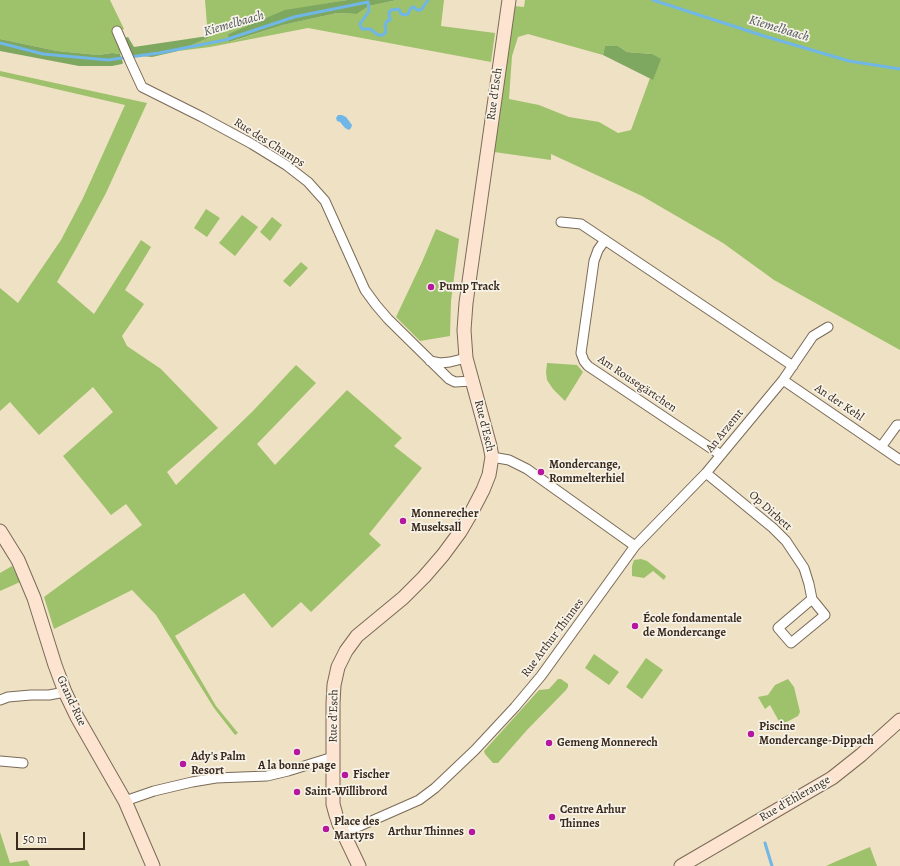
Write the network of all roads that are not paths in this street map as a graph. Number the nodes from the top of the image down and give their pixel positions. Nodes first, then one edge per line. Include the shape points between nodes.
1 (509, 0) edge
2 (117, 31) dead end
3 (561, 222) dead end
4 (605, 240) junction
5 (828, 327) dead end
6 (466, 358) junction
7 (429, 360) junction
8 (793, 366) junction
9 (783, 380) junction
10 (472, 381) junction
11 (900, 425) edge
12 (881, 447) junction
13 (721, 455) junction
14 (492, 457) junction
15 (900, 460) edge
16 (706, 473) junction
17 (0, 531) edge
18 (635, 546) junction
19 (812, 599) junction
20 (65, 692) junction
21 (0, 700) edge
22 (900, 720) edge
23 (333, 757) junction
24 (0, 761) edge
25 (23, 763) dead end
26 (125, 801) junction
27 (344, 833) junction
28 (153, 866) edge
29 (360, 866) edge
30 (681, 866) edge

1 - 6 main road, Rue d'Esch via 466,303
2 - 7 street, Rue des Champs via 142,87 252,144 308,182 324,201 365,290 388,319
3 - 4 street via 581,224
4 - 8 street
4 - 13 street, Am Rousegärtchen via 594,261 581,354 584,361
5 - 8 street, An Arzemt via 813,336
6 - 7 street via 440,363
6 - 10 main road, Rue d'Esch
7 - 10 street, Rue des Champs via 455,382
8 - 9 street, An Arzemt
9 - 12 street, An der Kehl
9 - 13 street, An Arzemt
10 - 14 main road, Rue d'Esch
11 - 12 street via 897,425
12 - 15 street, An der Kehl
13 - 16 street, An Arzemt
14 - 18 street via 509,460 527,469
14 - 23 main road, Rue d'Esch via 483,490 460,532 443,555 403,598 357,636 346,651 334,685
16 - 18 street, An Arzemt
16 - 19 street, Op Dirbett via 786,541 804,568
17 - 20 main road, Grand-Rue via 18,560 34,598
18 - 27 street, Rue Arthur Thinnes via 541,676 450,775 419,800
19 - 19 street, Op Dirbett via 778,628 791,644 825,615
20 - 21 street via 8,697
20 - 26 main road, Grand-Rue
22 - 30 main road, Rue d'Ehlerange via 832,778
23 - 26 street via 288,772 192,782
23 - 27 main road, Rue d'Esch via 333,804
24 - 25 street
26 - 28 main road, Grand-Rue
27 - 29 main road, Rue d'Esch

